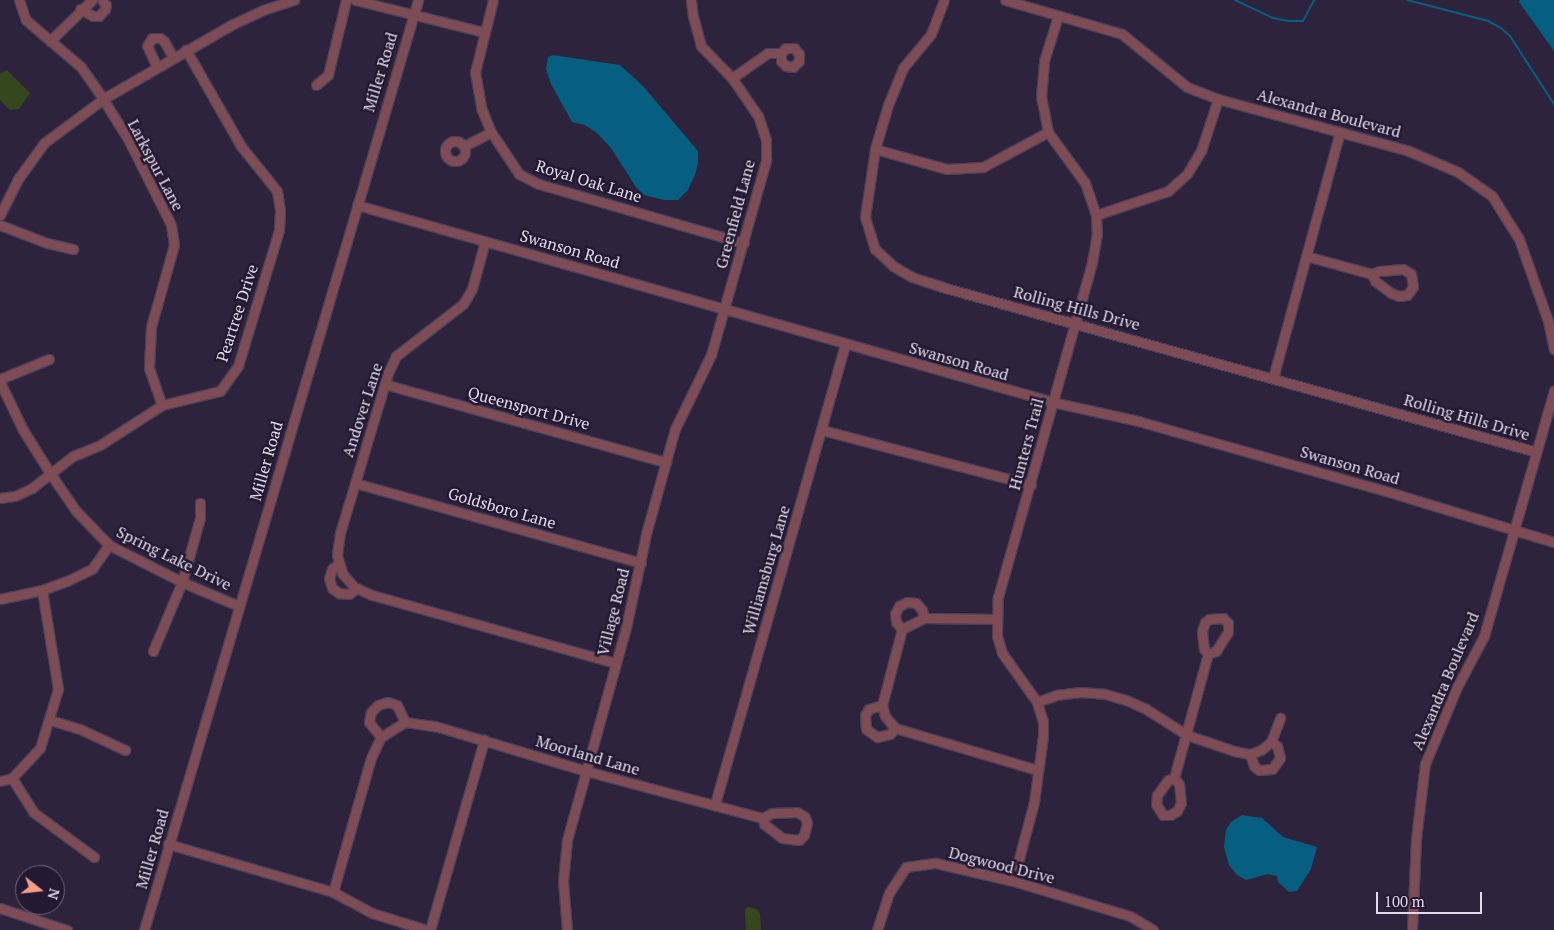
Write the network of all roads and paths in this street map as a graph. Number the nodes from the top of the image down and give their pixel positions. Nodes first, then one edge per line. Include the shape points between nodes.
1 (19, 0) edge
2 (92, 0) edge
3 (102, 0) edge
4 (294, 0) edge
5 (346, 0) edge
6 (355, 0) edge
7 (418, 0) edge
8 (493, 0) edge
9 (691, 0) edge
10 (944, 0) edge
11 (1006, 0) edge
12 (80, 9) junction
13 (413, 15) junction
14 (1058, 16) junction
15 (483, 32) junction
16 (50, 41) junction
17 (186, 50) junction
18 (781, 53) dead end
19 (173, 57) junction
20 (157, 67) junction
21 (732, 78) junction
22 (316, 85) dead end
23 (103, 99) junction
24 (1218, 99) junction
25 (491, 132) junction
26 (1048, 132) junction
27 (1340, 132) junction
28 (464, 146) dead end
29 (875, 149) junction
30 (357, 205) junction
31 (0, 215) edge
32 (1096, 215) junction
33 (0, 225) edge
34 (485, 241) junction
35 (744, 243) junction
36 (73, 248) dead end
37 (1306, 256) junction
38 (1372, 274) dead end
39 (724, 309) junction
40 (1075, 322) junction
41 (845, 344) junction
42 (1554, 349) edge
43 (49, 359) dead end
44 (1273, 378) junction
45 (0, 381) edge
46 (384, 384) junction
47 (1554, 391) edge
48 (1053, 402) junction
49 (162, 405) junction
50 (822, 430) junction
51 (1537, 452) junction
52 (666, 462) junction
53 (50, 474) junction
54 (355, 483) junction
55 (1031, 485) junction
56 (0, 498) edge
57 (200, 502) dead end
58 (1515, 530) junction
59 (1554, 542) edge
60 (109, 545) junction
61 (339, 563) junction
62 (641, 563) junction
63 (182, 582) junction
64 (357, 588) junction
65 (42, 590) junction
66 (0, 599) edge
67 (239, 606) junction
68 (924, 618) junction
69 (996, 618) junction
70 (902, 629) junction
71 (153, 651) dead end
72 (1208, 654) dead end
73 (616, 663) junction
74 (1037, 702) junction
75 (882, 704) junction
76 (1280, 718) dead end
77 (50, 720) junction
78 (405, 722) junction
79 (895, 728) junction
80 (1186, 735) junction
81 (381, 737) junction
82 (484, 740) junction
83 (1271, 742) junction
84 (125, 750) dead end
85 (1250, 754) junction
86 (1038, 770) junction
87 (586, 771) junction
88 (12, 778) junction
89 (1174, 778) dead end
90 (0, 781) edge
91 (715, 804) junction
92 (763, 818) junction
93 (168, 844) junction
94 (94, 858) dead end
95 (1012, 881) junction
96 (333, 892) junction
97 (0, 908) edge
98 (66, 930) edge
99 (144, 930) edge
100 (428, 930) edge
101 (567, 930) edge
102 (877, 930) edge
103 (1153, 930) edge
104 (1412, 930) edge

1 - 16 street, Larkspur Lane via 26,20
2 - 12 street
3 - 12 street via 106,5 99,16
4 - 17 street via 263,10
5 - 22 street via 328,75
6 - 13 street
7 - 13 street, Miller Road
8 - 15 street, Royal Oak Lane
9 - 21 street, Greenfield Lane via 701,46
10 - 29 street, Rolling Hills Drive via 931,34 903,68
11 - 14 street, Alexandra Boulevard
12 - 16 street
13 - 15 street
13 - 30 street, Miller Road
14 - 24 street, Alexandra Boulevard via 1122,34 1187,87
14 - 26 street, Hunters Trail via 1044,61 1041,97
15 - 25 street, Royal Oak Lane via 475,72 482,110
16 - 23 street, Larkspur Lane via 81,67
17 - 19 street
17 - 49 street, Peartree Drive via 241,146 277,191 279,230 238,366 220,391
18 - 21 street via 761,56
19 - 20 street
19 - 20 street via 164,41 152,38 147,46
20 - 23 street
21 - 35 street, Greenfield Lane via 758,116 766,140 766,160
23 - 31 street via 44,143 18,179
23 - 49 street, Larkspur Lane via 171,224 174,245 151,327 149,368
24 - 27 street, Alexandra Boulevard
24 - 32 street via 1201,151 1187,174 1168,191
25 - 28 street
25 - 35 street, Royal Oak Lane via 519,174 539,184
26 - 29 street via 983,167 947,169
26 - 32 street, Hunters Trail via 1085,183
27 - 37 street
27 - 42 street, Alexandra Boulevard via 1417,154 1458,172 1492,196 1519,239 1548,321
29 - 40 street, Rolling Hills Drive via 865,217 875,249 893,266 912,277
30 - 34 street, Swanson Road
30 - 67 street, Miller Road
32 - 40 street, Hunters Trail via 1097,235 1092,262
33 - 36 street via 46,243
34 - 39 street, Swanson Road
34 - 46 street, Andover Lane via 472,289 464,304 396,356
35 - 39 street, Greenfield Lane
37 - 38 street
37 - 44 street
39 - 41 street, Swanson Road
39 - 52 street, Village Road via 711,355 675,429
40 - 44 street, Rolling Hills Drive
40 - 48 street, Hunters Trail
41 - 48 street, Swanson Road
41 - 50 street, Williamsburg Lane
43 - 45 street
44 - 51 street, Rolling Hills Drive
45 - 53 street, Spring Lake Drive via 23,430
46 - 52 street, Queensport Drive
46 - 54 street, Andover Lane
47 - 51 street, Alexandra Boulevard
48 - 55 street, Hunters Trail
48 - 58 street, Swanson Road via 1138,421
49 - 53 street, Peartree Drive via 100,445 73,456
50 - 55 street
50 - 91 street, Williamsburg Lane
51 - 58 street, Alexandra Boulevard
52 - 62 street, Village Road
53 - 56 street, Peartree Drive via 32,488 15,496
53 - 60 street, Spring Lake Drive via 76,510
54 - 61 street, Andover Lane via 340,533
54 - 62 street, Goldsboro Lane
55 - 69 street, Hunters Trail via 998,597
57 - 63 street via 200,518
58 - 59 street, Swanson Road
58 - 104 street, Alexandra Boulevard via 1484,636 1457,687 1425,764 1416,839
60 - 63 street, Spring Lake Drive
60 - 65 street via 92,569
61 - 64 street, Andover Lane via 342,573
61 - 64 street, Andover Lane via 329,578 332,588 339,594 349,594
62 - 73 street, Village Road
63 - 67 street, Spring Lake Drive
63 - 71 street
64 - 73 street, Andover Lane via 372,595
65 - 66 street
65 - 77 street via 58,689
67 - 93 street, Miller Road
68 - 69 street
68 - 70 street
68 - 70 street via 916,604 907,602 895,614
69 - 74 street, Hunters Trail via 1002,653
70 - 75 street
72 - 80 street
73 - 87 street, Village Road
74 - 80 street via 1079,692 1105,694 1146,709
74 - 86 street, Hunters Trail via 1044,736
75 - 79 street via 885,716
75 - 79 street via 869,709 865,715 866,729 877,737 890,734
76 - 83 street
77 - 84 street via 80,729
77 - 88 street via 40,748
78 - 81 street
78 - 81 street via 397,705 388,702 378,705 371,712 370,722
78 - 82 street, Moorland Lane via 435,726
79 - 86 street
80 - 85 street
80 - 89 street
81 - 96 street via 371,758
82 - 87 street, Moorland Lane
82 - 100 street
83 - 85 street
83 - 85 street via 1280,758 1272,769 1266,771 1254,766
86 - 95 street, Hunters Trail via 1034,802
87 - 91 street, Moorland Lane
87 - 101 street, Village Road via 564,862
88 - 90 street
88 - 94 street via 33,812
91 - 92 street, Moorland Lane
92 - 92 street, Moorland Lane via 764,824 782,838 799,840 804,835 805,816 797,812 772,813
93 - 96 street
93 - 99 street, Miller Road
95 - 102 street, Dogwood Drive via 936,863 906,867 889,893
95 - 103 street, Dogwood Drive via 1130,916
96 - 100 street via 372,913
97 - 98 street

